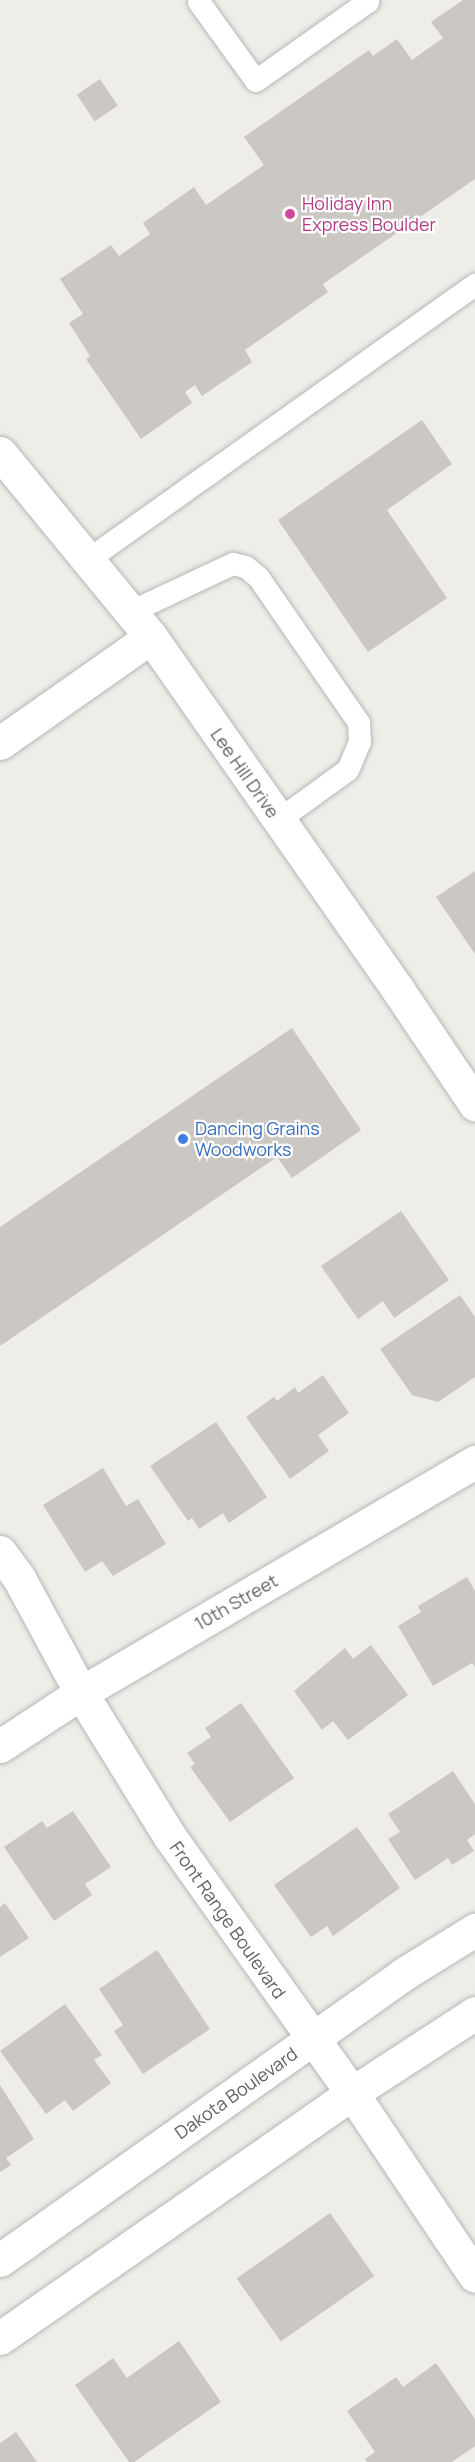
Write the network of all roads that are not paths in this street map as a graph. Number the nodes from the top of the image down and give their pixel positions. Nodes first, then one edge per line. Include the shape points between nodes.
1 (366, 0) edge
2 (200, 1) edge
3 (475, 285) edge
4 (0, 453) edge
5 (88, 560) junction
6 (141, 625) junction
7 (0, 743) edge
8 (279, 820) junction
9 (475, 1104) edge
10 (475, 1462) edge
11 (0, 1552) edge
12 (81, 1693) junction
13 (0, 1746) edge
14 (475, 1930) edge
15 (475, 2013) edge
16 (311, 2039) junction
17 (352, 2093) junction
18 (0, 2260) edge
19 (475, 2276) edge
20 (0, 2338) edge

1 - 2 lane via 368,3 256,81
3 - 5 lane
4 - 5 street, Lee Hill Drive
5 - 6 street, Lee Hill Drive
6 - 7 street
6 - 8 street, Lee Hill Drive
6 - 8 lane via 233,564 246,567 259,578 359,723 360,742 348,770
8 - 9 street, Lee Hill Drive
10 - 12 street, 10th Street
11 - 12 street, Front Range Boulevard via 20,1580
12 - 13 street, 10th Street
12 - 16 street, Front Range Boulevard via 170,1838
14 - 16 street, Dakota Boulevard
15 - 17 street
16 - 17 street, Front Range Boulevard
16 - 18 street, Dakota Boulevard
17 - 19 street, Front Range Boulevard
17 - 20 street

